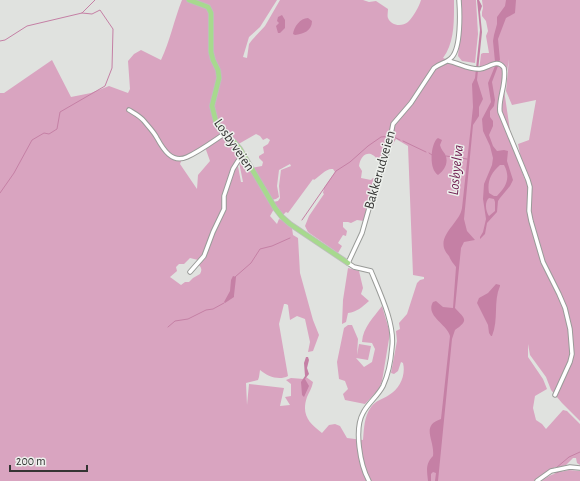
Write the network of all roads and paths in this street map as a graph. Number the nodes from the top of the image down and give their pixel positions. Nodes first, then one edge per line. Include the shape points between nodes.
1 (189, 0) edge
2 (459, 0) edge
3 (448, 61) junction
4 (129, 110) dead end
5 (224, 134) junction
6 (244, 157) junction
7 (348, 263) junction
8 (190, 272) dead end
9 (555, 395) dead end
10 (580, 468) edge
11 (369, 481) edge
12 (537, 481) edge

1 - 5 main road, Losbyveien via 208,7 211,13 211,52 219,78 213,111 218,127
2 - 3 street, Bakkerudveien via 456,51
3 - 7 street, Bakkerudveien via 434,68 411,103 393,124 388,150 362,233
3 - 9 street via 477,69 495,64 501,64 504,68 500,112 528,180 529,211 543,262 553,280 570,329 572,354
4 - 5 street via 143,119 157,137 161,147 176,158 186,158
5 - 6 main road, Losbyveien via 234,142
6 - 7 main road, Losbyveien via 282,217
6 - 8 street via 233,169 224,196 224,208 204,256
7 - 11 street via 371,271 392,332 386,380 365,409 361,419 359,449
10 - 12 street via 570,467 551,471

